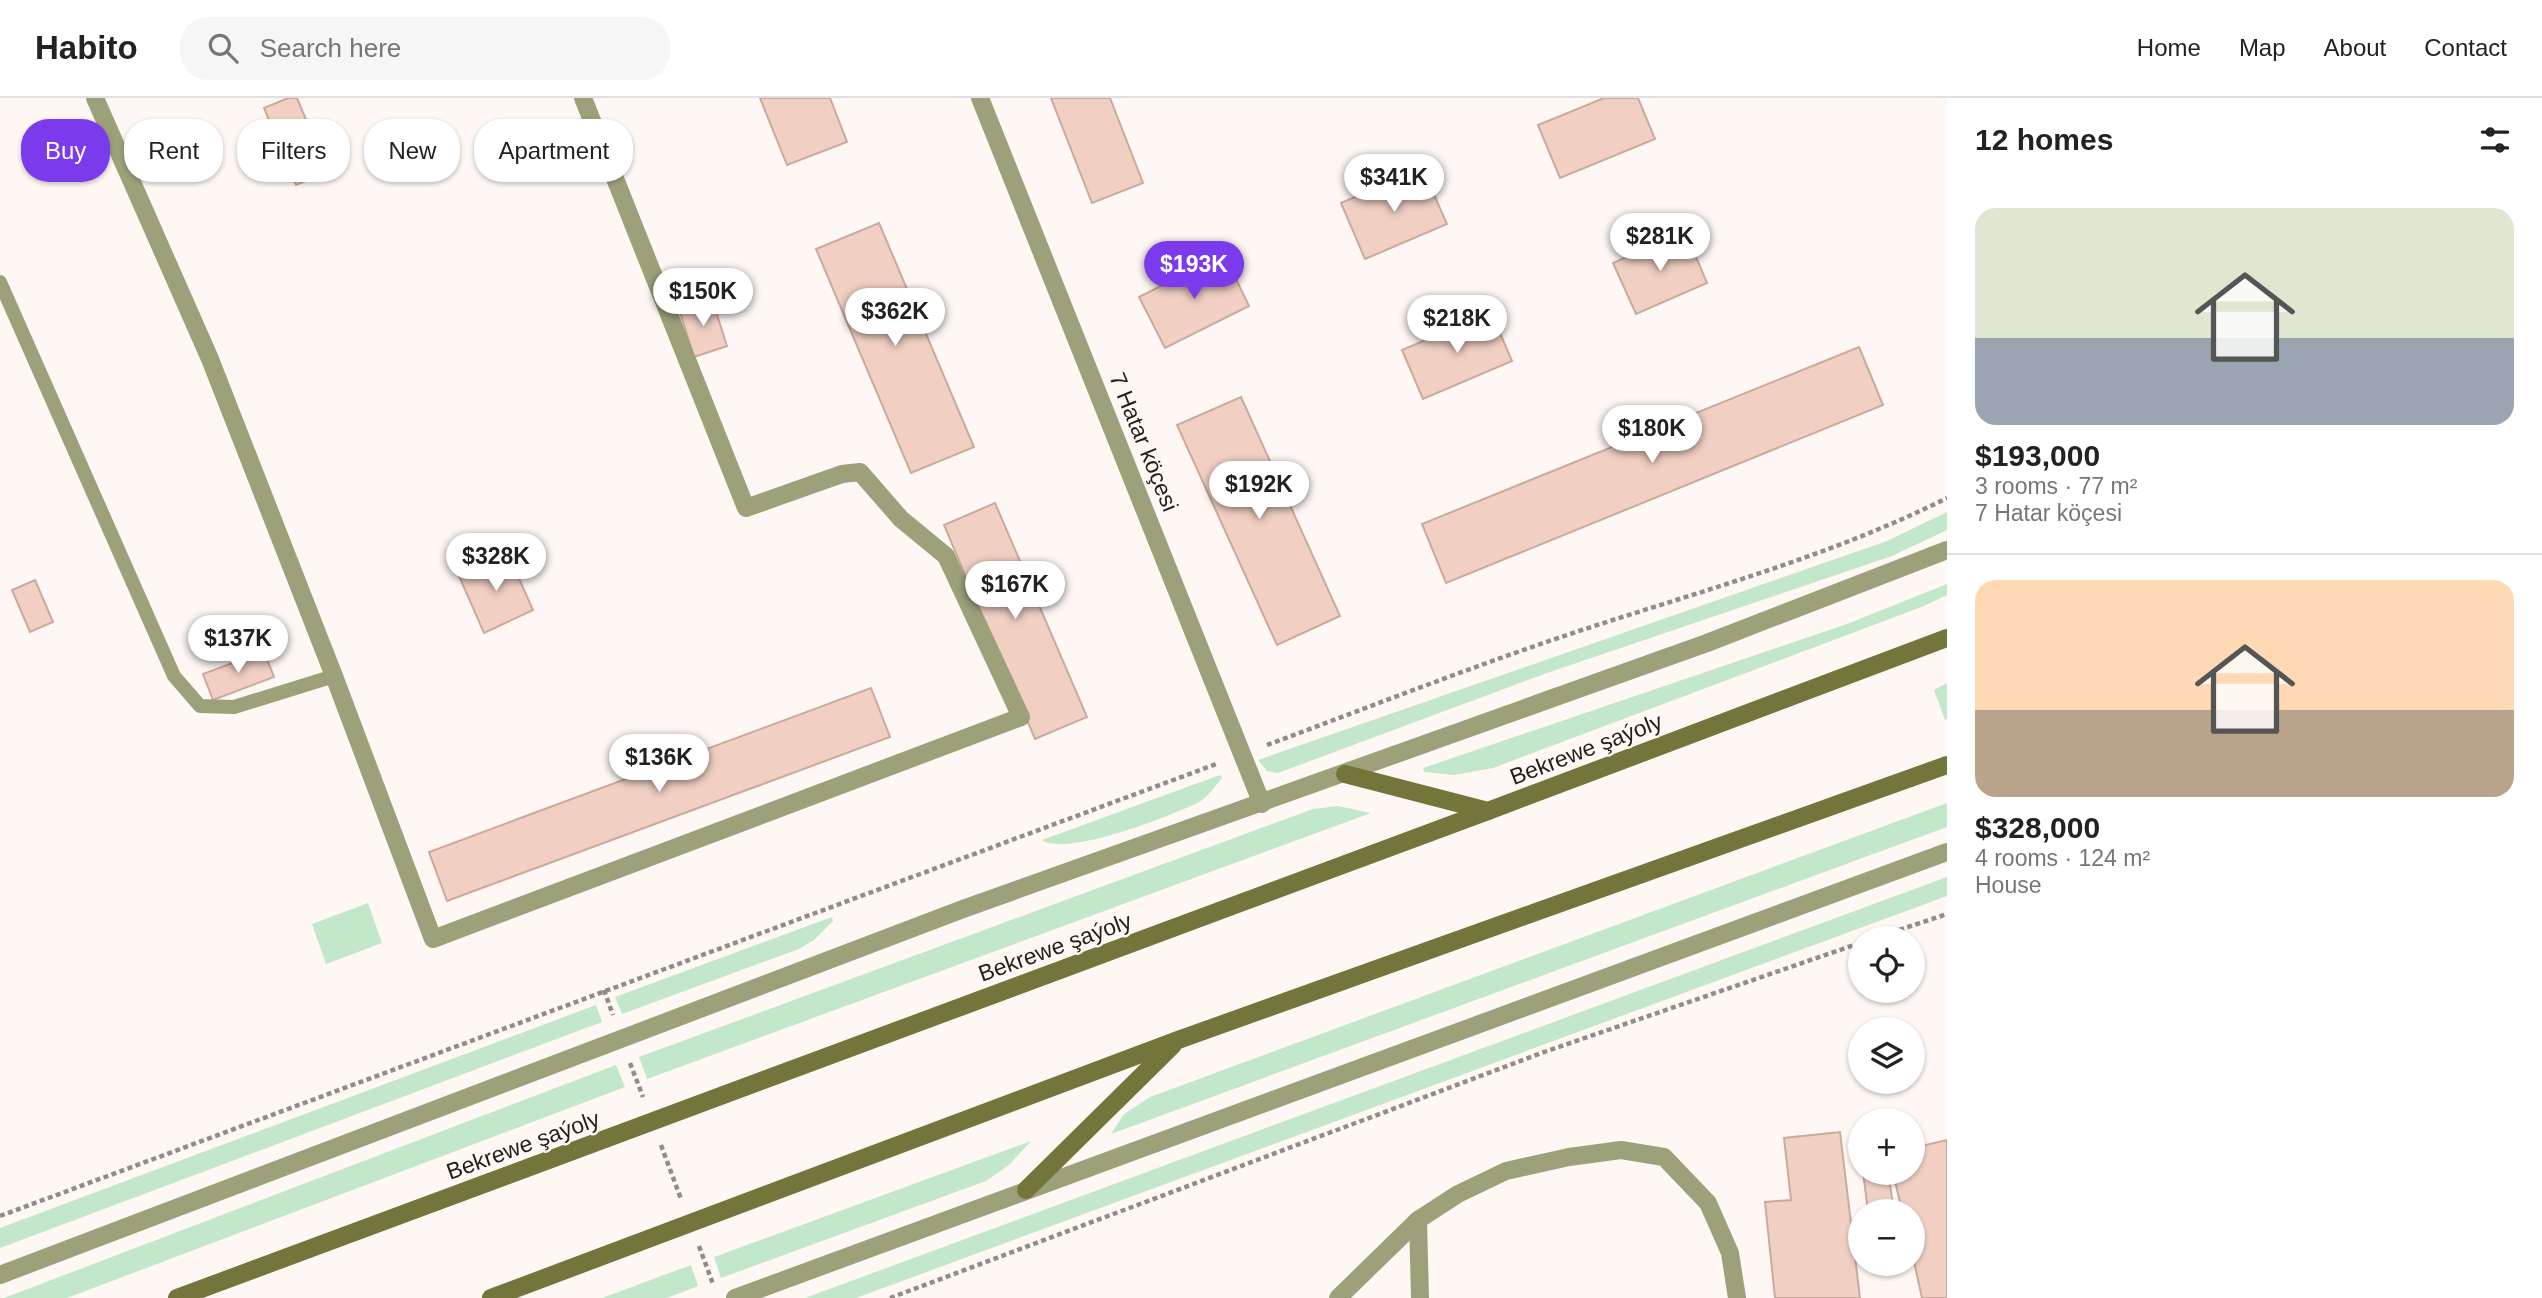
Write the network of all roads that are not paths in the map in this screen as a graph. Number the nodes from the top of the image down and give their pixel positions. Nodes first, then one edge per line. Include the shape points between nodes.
1 (95, 98) edge
2 (583, 98) edge
3 (980, 98) edge
4 (0, 282) edge
5 (1947, 550) edge
6 (1947, 638) edge
7 (334, 676) junction
8 (1947, 765) edge
9 (1345, 774) junction
10 (1262, 804) junction
11 (1488, 811) junction
12 (1947, 852) edge
13 (1178, 1040) junction
14 (1026, 1189) junction
15 (1418, 1220) junction
16 (0, 1275) edge
17 (177, 1298) edge
18 (491, 1298) edge
19 (735, 1298) edge
20 (1338, 1298) edge
21 (1420, 1298) edge
22 (1737, 1298) edge

1 - 7 street via 210,359
2 - 7 street via 746,508 842,474 860,472 901,519 946,556 1021,717 433,939
3 - 10 street, 7 Hatar köçesi
4 - 7 lane via 174,676 200,706 234,707
5 - 9 street
6 - 11 main road, Bekrewe şaýoly
8 - 13 main road
9 - 10 street
9 - 11 main road
10 - 16 street via 963,909
11 - 17 main road, Bekrewe şaýoly
12 - 14 street
13 - 14 main road
13 - 18 main road
14 - 19 street
15 - 20 street
15 - 21 street
15 - 22 street via 1506,1171 1621,1150 1664,1157 1707,1203 1730,1253

